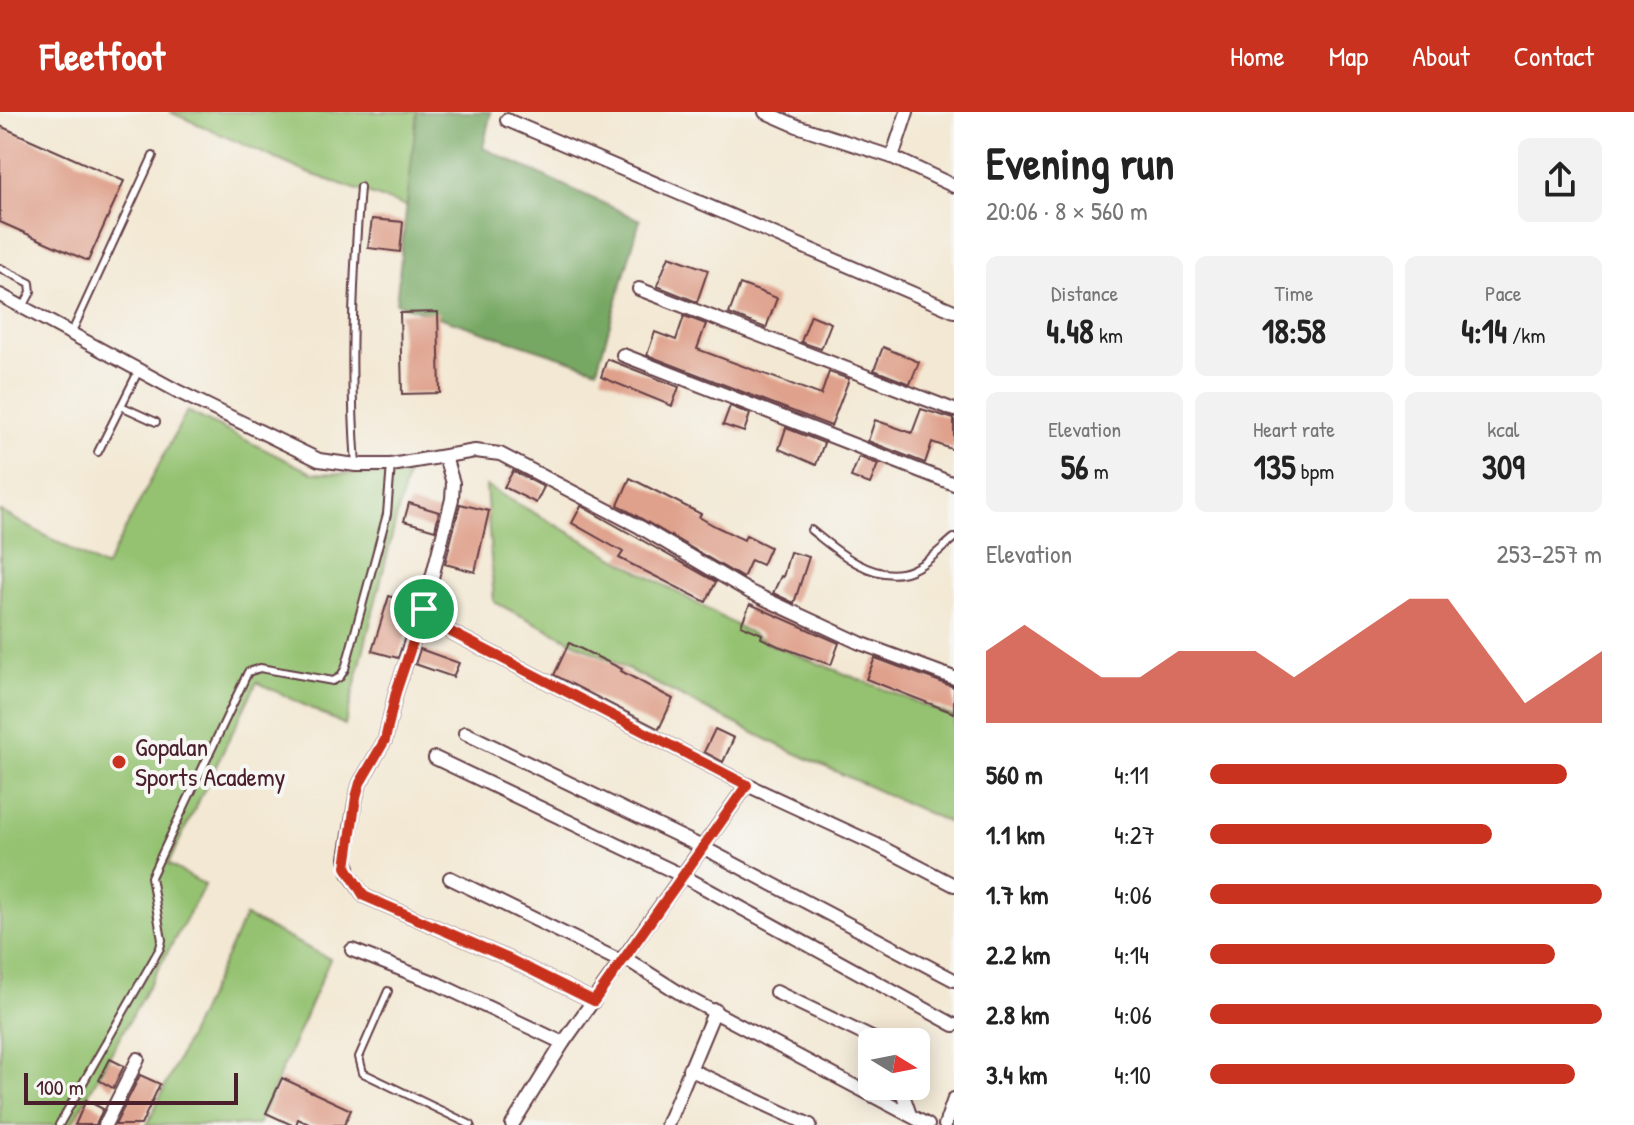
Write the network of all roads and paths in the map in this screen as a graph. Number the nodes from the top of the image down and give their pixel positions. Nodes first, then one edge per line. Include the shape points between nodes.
1 (765, 112) edge
2 (907, 112) edge
3 (507, 120) dead end
4 (153, 156) dead end
5 (892, 157) junction
6 (954, 186) edge
7 (360, 187) dead end
8 (0, 268) edge
9 (639, 289) dead end
10 (0, 295) edge
11 (23, 308) junction
12 (954, 311) edge
13 (71, 334) junction
14 (623, 355) dead end
15 (139, 370) junction
16 (121, 406) junction
17 (954, 410) edge
18 (156, 422) dead end
19 (98, 452) dead end
20 (445, 457) junction
21 (356, 465) junction
22 (391, 465) junction
23 (954, 484) edge
24 (811, 530) dead end
25 (954, 538) edge
26 (424, 609) junction
27 (954, 678) edge
28 (465, 733) dead end
29 (435, 758) dead end
30 (747, 785) junction
31 (704, 848) junction
32 (683, 876) junction
33 (450, 878) dead end
34 (954, 885) edge
35 (352, 950) dead end
36 (622, 959) junction
37 (954, 980) edge
38 (388, 991) dead end
39 (776, 992) dead end
40 (594, 1001) junction
41 (715, 1010) junction
42 (954, 1025) edge
43 (858, 1031) edge
44 (563, 1043) junction
45 (138, 1059) dead end
46 (689, 1069) junction
47 (954, 1099) edge
48 (905, 1100) edge
49 (910, 1115) junction
50 (59, 1125) edge
51 (105, 1125) edge
52 (471, 1125) edge
53 (512, 1125) edge
54 (667, 1125) edge
55 (810, 1125) edge
56 (928, 1125) edge
57 (945, 1125) edge

1 - 5 street
2 - 5 street
3 - 12 street
4 - 13 lane
5 - 6 street
7 - 21 lane via 352,295
8 - 11 lane via 30,283
9 - 17 street
10 - 11 street
11 - 13 street
13 - 15 street
14 - 23 street
15 - 16 lane
15 - 21 street via 302,453
16 - 18 lane
16 - 19 lane
20 - 22 street
20 - 26 street via 452,499
20 - 27 street via 475,451 500,454 750,592 860,643
21 - 22 street
22 - 50 lane via 387,514 345,669 333,681 260,668 248,672 151,877 160,948
24 - 25 lane via 857,563 889,574 917,567
26 - 30 street via 422,617
26 - 40 street via 385,740 360,783 346,867 364,896
28 - 31 street
29 - 32 street
30 - 31 street
30 - 34 street
31 - 32 street
31 - 37 street
32 - 36 street
32 - 42 street
33 - 36 street
35 - 44 street
36 - 40 street
36 - 41 street
38 - 52 lane via 359,1057 363,1073
39 - 43 street
40 - 44 street
41 - 46 street
41 - 49 street
44 - 53 street
45 - 51 street
46 - 54 street
46 - 55 street
47 - 57 street
48 - 49 street
49 - 56 street

